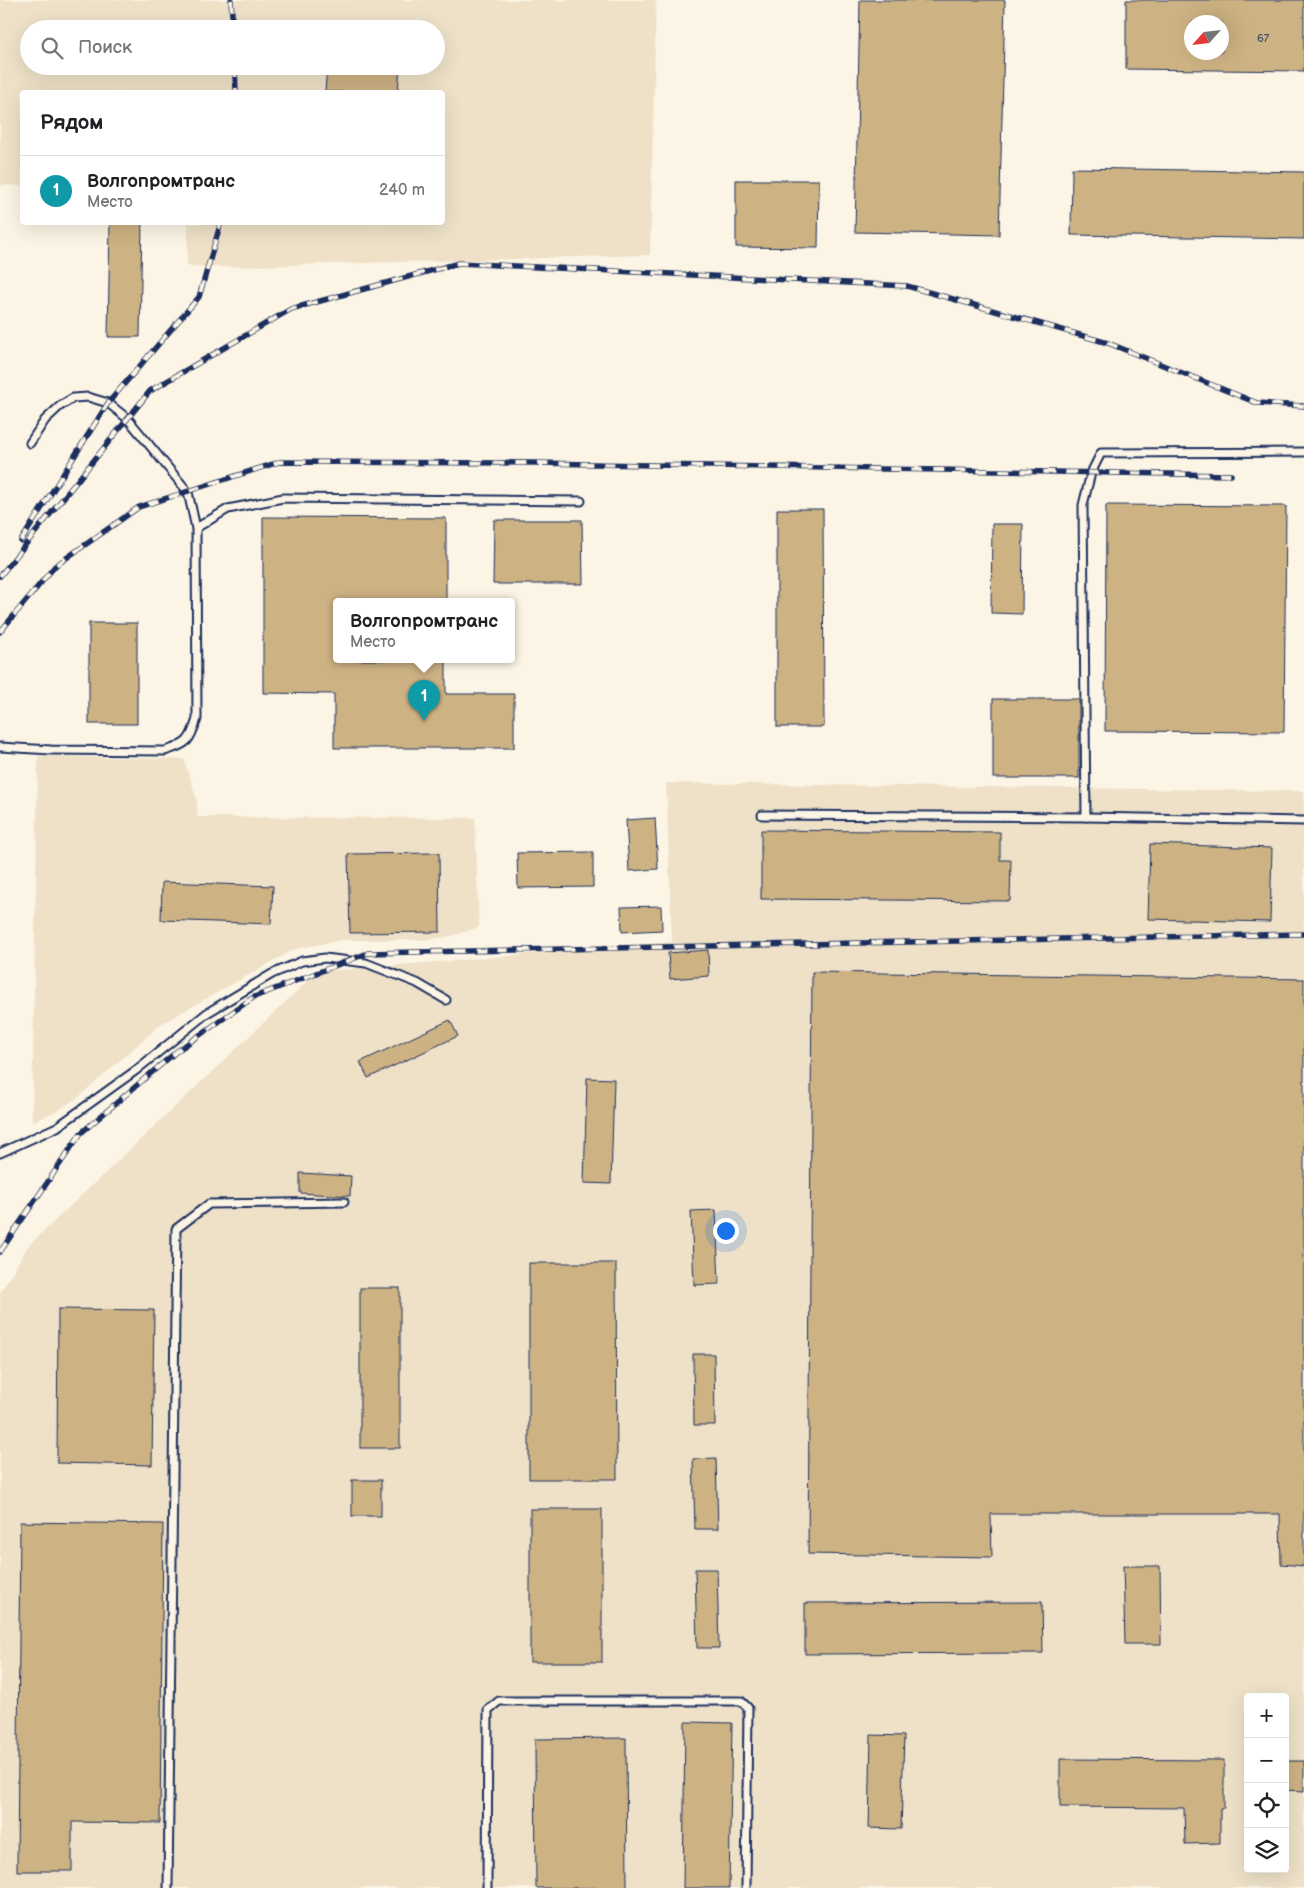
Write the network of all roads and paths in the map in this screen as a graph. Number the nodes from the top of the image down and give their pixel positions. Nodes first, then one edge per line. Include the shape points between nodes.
1 (30, 442) dead end
2 (1304, 452) edge
3 (581, 501) dead end
4 (196, 528) junction
5 (0, 747) edge
6 (762, 815) dead end
7 (1086, 816) junction
8 (1304, 821) edge
9 (446, 1000) dead end
10 (0, 1153) edge
11 (344, 1202) dead end
12 (168, 1888) edge
13 (487, 1888) edge
14 (746, 1888) edge

1 - 4 lane via 45,420 73,398 88,397 108,403 128,419 188,492
2 - 7 lane via 1101,453 1091,473 1083,505
3 - 4 lane via 283,498 228,509
4 - 5 lane via 197,719 192,734 182,746 166,751
6 - 7 lane
7 - 8 lane
9 - 10 lane via 417,983 366,963 325,958 302,961 272,974 207,1013 135,1071 57,1127
11 - 12 lane via 209,1204 176,1229
13 - 14 lane via 488,1710 499,1701 518,1701 741,1702 748,1708

